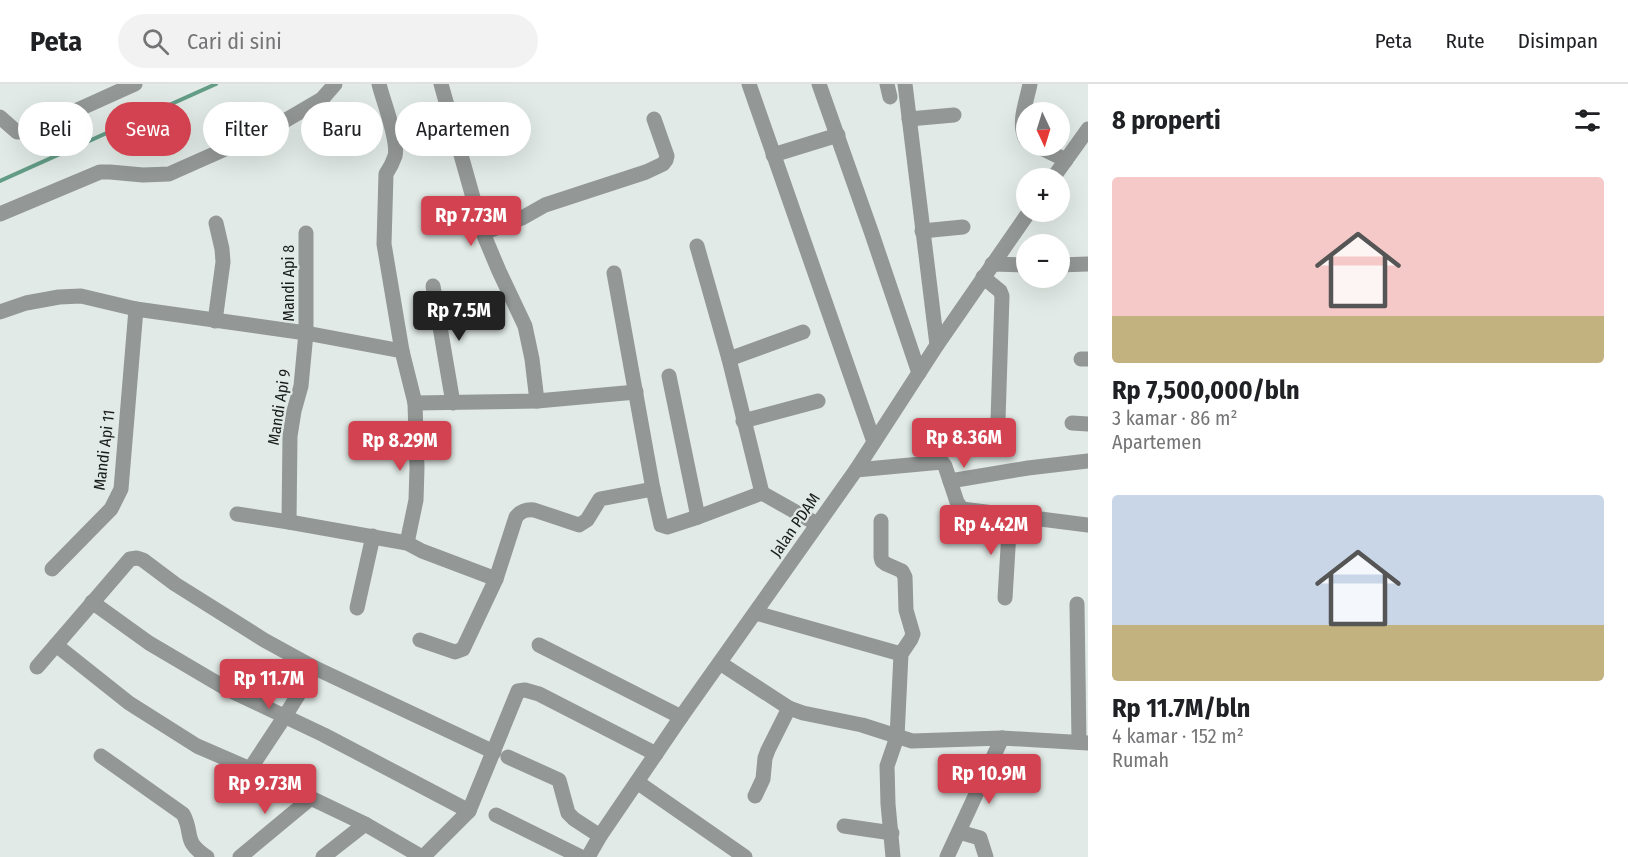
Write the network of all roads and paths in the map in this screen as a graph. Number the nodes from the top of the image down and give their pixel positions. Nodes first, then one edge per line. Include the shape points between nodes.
1 (135, 84) edge
2 (335, 84) edge
3 (378, 84) edge
4 (441, 84) edge
5 (749, 84) edge
6 (819, 84) edge
7 (905, 84) edge
8 (1030, 84) edge
9 (1026, 102) edge
10 (954, 115) dead end
11 (0, 117) edge
12 (654, 119) dead end
13 (909, 119) junction
14 (1088, 129) edge
15 (838, 135) junction
16 (773, 155) junction
17 (1058, 156) edge
18 (1066, 160) junction
19 (1060, 168) edge
20 (0, 214) edge
21 (1022, 222) edge
22 (216, 223) dead end
23 (963, 227) dead end
24 (922, 231) junction
25 (306, 233) dead end
26 (483, 233) junction
27 (697, 246) dead end
28 (1088, 264) edge
29 (1070, 265) edge
30 (1016, 267) edge
31 (987, 271) junction
32 (614, 273) dead end
33 (433, 286) dead end
34 (136, 309) junction
35 (0, 312) edge
36 (215, 321) junction
37 (803, 332) dead end
38 (306, 333) junction
39 (937, 345) junction
40 (402, 351) junction
41 (729, 359) junction
42 (919, 373) junction
43 (669, 376) dead end
44 (636, 392) junction
45 (537, 401) junction
46 (818, 401) dead end
47 (415, 403) junction
48 (453, 403) junction
49 (998, 420) dead end
50 (743, 421) junction
51 (874, 442) junction
52 (1088, 461) edge
53 (856, 470) junction
54 (950, 481) junction
55 (653, 489) junction
56 (762, 493) junction
57 (237, 514) dead end
58 (1010, 515) junction
59 (698, 518) junction
60 (881, 520) dead end
61 (289, 522) junction
62 (817, 524) junction
63 (1088, 525) edge
64 (373, 536) junction
65 (406, 543) junction
66 (52, 569) dead end
67 (496, 579) junction
68 (1005, 598) dead end
69 (92, 602) junction
70 (1077, 604) dead end
71 (357, 608) dead end
72 (756, 613) junction
73 (420, 640) dead end
74 (56, 645) junction
75 (539, 645) dead end
76 (901, 654) junction
77 (720, 663) junction
78 (37, 667) dead end
79 (315, 668) junction
80 (789, 708) junction
81 (285, 716) junction
82 (681, 717) junction
83 (897, 737) junction
84 (1002, 738) junction
85 (1084, 742) edge
86 (501, 754) junction
87 (656, 754) junction
88 (100, 756) dead end
89 (250, 769) junction
90 (637, 782) junction
91 (755, 796) dead end
92 (312, 798) junction
93 (469, 811) junction
94 (496, 815) dead end
95 (365, 824) junction
96 (844, 826) dead end
97 (959, 832) junction
98 (892, 833) junction
99 (600, 836) junction
100 (591, 855) edge
101 (207, 857) edge
102 (240, 857) edge
103 (323, 857) edge
104 (422, 857) edge
105 (745, 857) edge
106 (893, 857) edge
107 (947, 857) edge
108 (986, 857) edge

1 - 11 street via 26,132 17,132
2 - 20 street via 322,99 281,123 169,174 100,172
3 - 40 street via 396,150 386,174 384,244
4 - 26 street
5 - 16 street
6 - 15 street
7 - 13 street
8 - 9 street
10 - 13 street
12 - 26 street via 667,156 663,164 545,205
13 - 24 street
14 - 18 street
15 - 16 street
15 - 42 street
16 - 51 street
17 - 18 street
18 - 19 street
21 - 31 street, Jalan PDAM
22 - 36 street via 223,262
23 - 24 street
24 - 39 street
25 - 38 street, Mandi Api 8
26 - 45 street via 525,326
27 - 41 street
28 - 29 street
30 - 31 street
31 - 39 street, Jalan PDAM
31 - 49 street via 1002,296
32 - 44 street
33 - 48 street
34 - 35 street via 81,296 26,303
34 - 36 street
34 - 66 street, Mandi Api 11 via 120,489 111,509
36 - 38 street
37 - 41 street
38 - 40 street
38 - 61 street, Mandi Api 9 via 301,386 290,436
39 - 42 street, Jalan PDAM
40 - 47 street
41 - 50 street
42 - 51 street, Jalan PDAM
43 - 59 street
44 - 45 street
44 - 55 street
45 - 48 street
46 - 50 street
47 - 48 street
47 - 65 street via 416,500
50 - 56 street
51 - 53 street, Jalan PDAM
52 - 54 street
53 - 54 street via 940,462
53 - 62 street, Jalan PDAM
54 - 58 street via 962,509
55 - 59 street via 661,525 667,527
55 - 67 street via 600,499 587,520 579,525 534,510 520,512
56 - 59 street
56 - 62 street
57 - 61 street
58 - 63 street
58 - 68 street
60 - 76 street via 882,561 902,571 905,577 906,610 912,634
61 - 64 street
62 - 72 street, Jalan PDAM
64 - 65 street
64 - 71 street
65 - 67 street
67 - 73 street via 463,649 455,652
69 - 74 street
69 - 79 street via 130,559 144,560 175,584
69 - 81 street via 149,643 227,689
70 - 85 street
72 - 76 street
72 - 77 street, Jalan PDAM
74 - 78 street
74 - 89 street via 129,703 197,746
75 - 82 street
76 - 83 street
77 - 80 street
77 - 82 street, Jalan PDAM
79 - 81 street
79 - 86 street
80 - 83 street
80 - 91 street via 768,750 763,779
81 - 89 street
81 - 93 street
82 - 87 street, Jalan PDAM
83 - 84 street via 912,741
83 - 98 street via 887,766
84 - 85 street
84 - 97 street
86 - 87 street via 518,691 525,690
86 - 93 street
86 - 99 street via 559,780 568,813
87 - 90 street, Jalan PDAM
88 - 101 street via 183,814 194,847
89 - 92 street
90 - 99 street, Jalan PDAM
90 - 105 street
92 - 95 street
92 - 102 street
93 - 104 street
94 - 100 street
95 - 103 street
95 - 104 street
96 - 98 street
97 - 107 street
97 - 108 street via 980,838
98 - 106 street
99 - 100 street, Jalan PDAM

